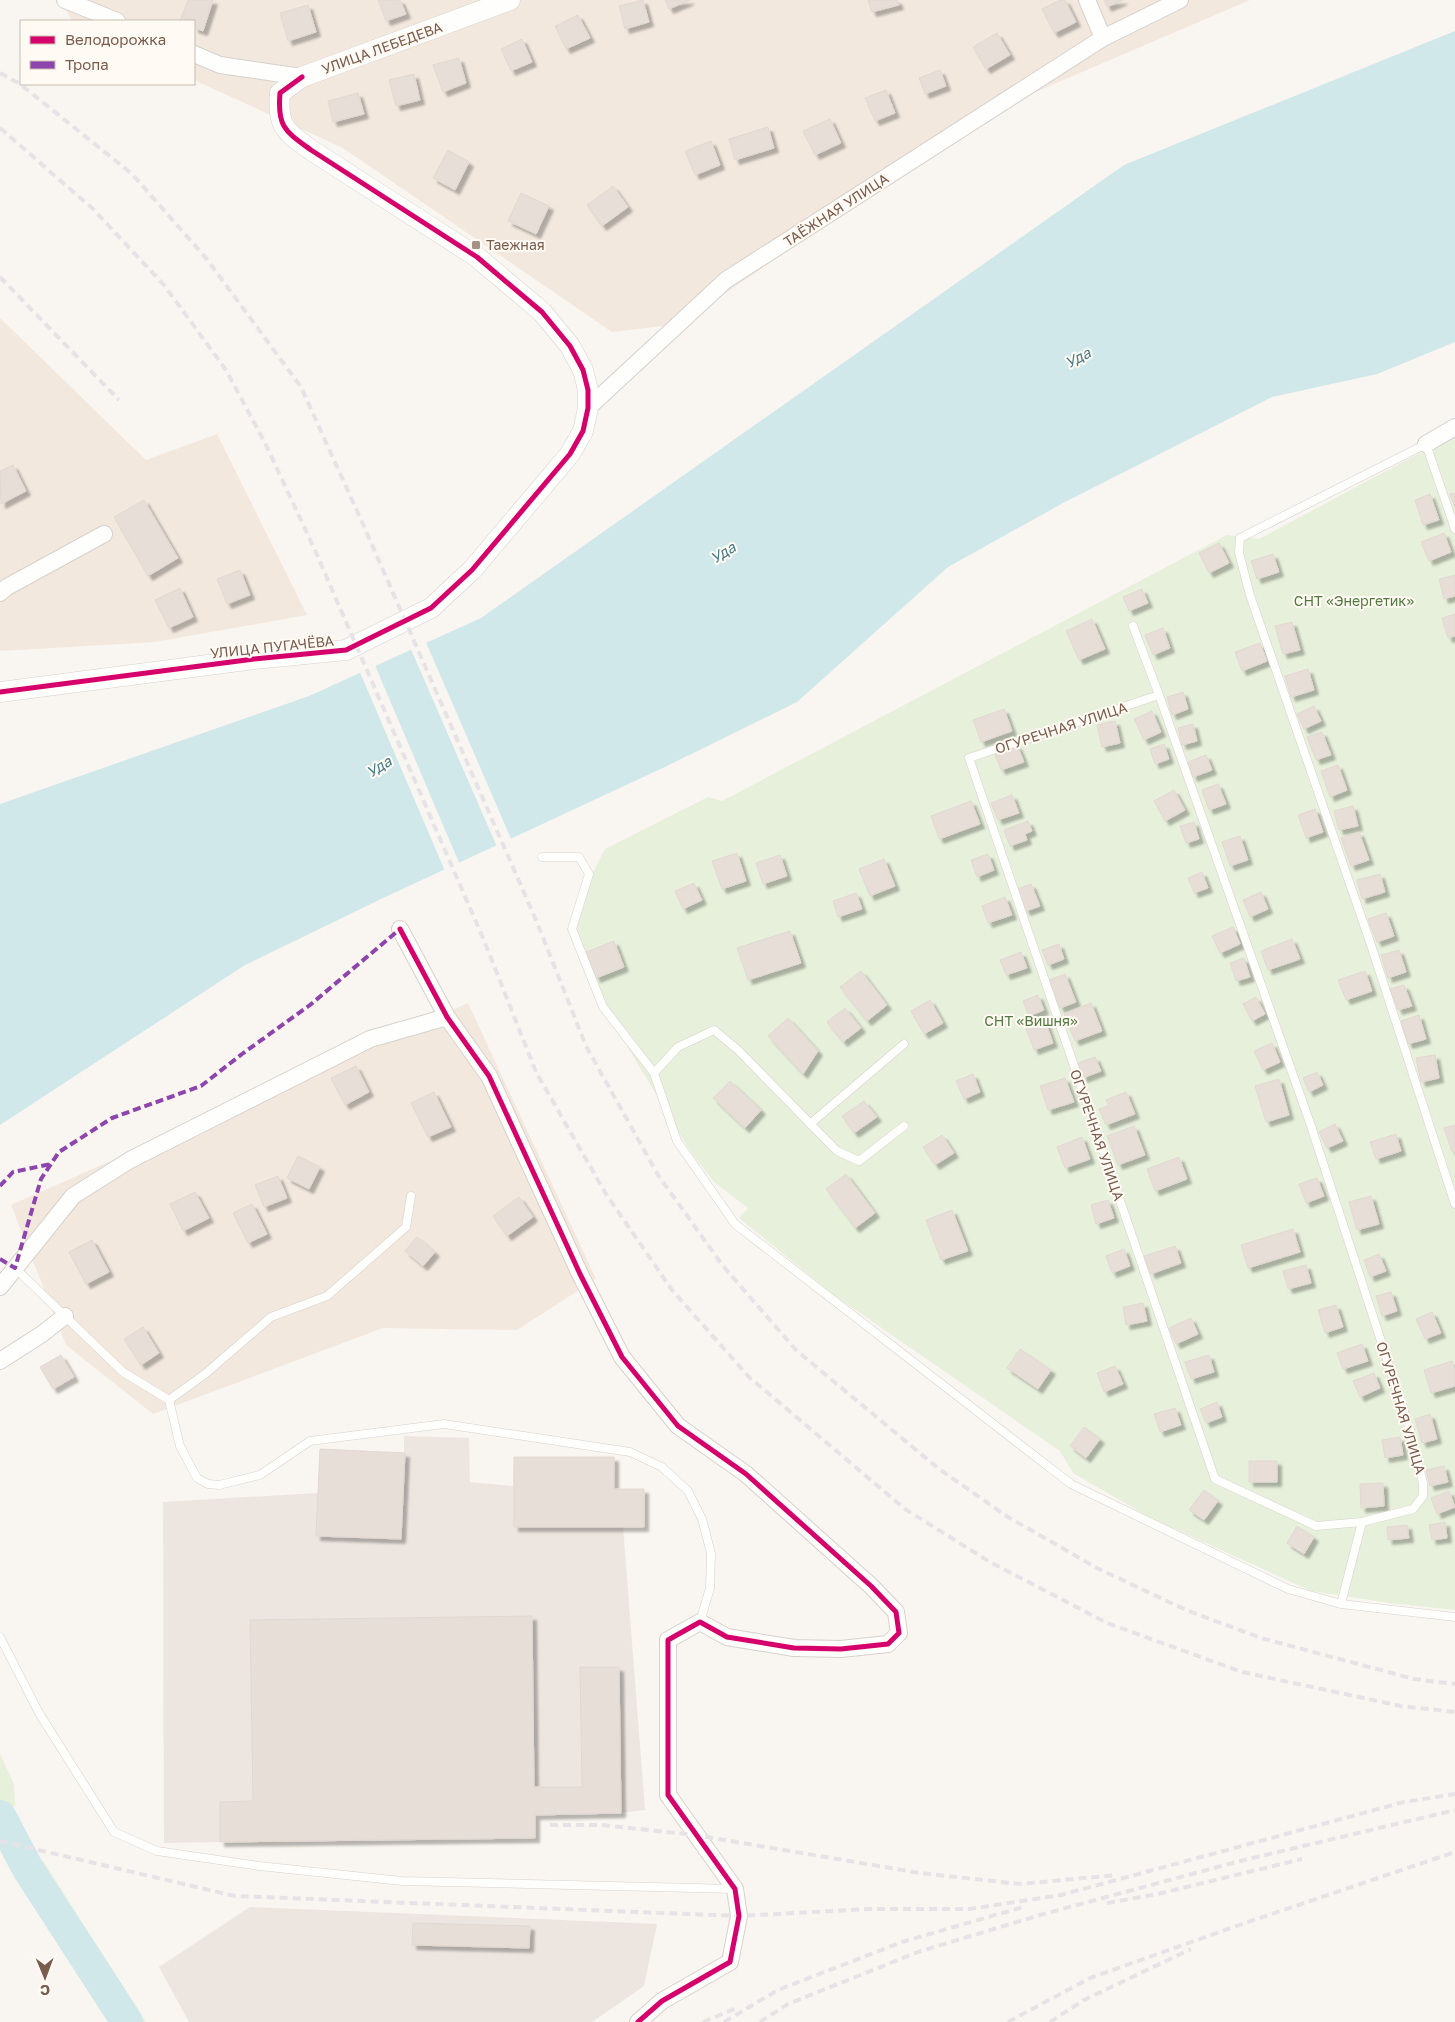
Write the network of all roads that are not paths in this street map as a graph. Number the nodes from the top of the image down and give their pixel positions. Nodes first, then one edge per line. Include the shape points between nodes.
1 (510, 0) edge
2 (1087, 0) edge
3 (1180, 0) edge
4 (69, 1) edge
5 (115, 20) edge
6 (1103, 38) junction
7 (195, 54) edge
8 (302, 77) junction
9 (588, 408) junction
10 (1455, 427) edge
11 (1426, 444) junction
12 (1455, 529) edge
13 (104, 534) dead end
14 (0, 593) edge
15 (1133, 626) dead end
16 (0, 692) edge
17 (1159, 695) junction
18 (542, 857) dead end
19 (400, 929) dead end
20 (447, 1017) junction
21 (904, 1044) dead end
22 (654, 1073) junction
23 (810, 1124) junction
24 (904, 1126) dead end
25 (411, 1196) dead end
26 (1455, 1204) edge
27 (15, 1268) junction
28 (0, 1287) edge
29 (65, 1316) junction
30 (0, 1361) edge
31 (169, 1400) junction
32 (1362, 1522) junction
33 (1341, 1604) junction
34 (1455, 1617) edge
35 (700, 1622) junction
36 (0, 1637) edge
37 (735, 1889) junction
38 (638, 2022) edge

1 - 8 street, УЛИЦА ЛЕБЕДЕВА
2 - 6 street
3 - 6 street, ТАЁЖНАЯ УЛИЦА
4 - 5 street
6 - 9 street, ТАЁЖНАЯ УЛИЦА via 726,280
7 - 8 street, УЛИЦА ЛЕБЕДЕВА via 220,65
8 - 9 street, УЛИЦА ПУГАЧЁВА via 280,93 278,111 286,131 477,257 542,312 570,346 583,370
9 - 16 street, УЛИЦА ПУГАЧЁВА via 583,431 570,454 472,570 431,608 346,650
10 - 11 street
11 - 12 lane
11 - 26 lane via 1240,538 1239,554
13 - 14 street
15 - 17 lane
17 - 32 lane, ОГУРЕЧНАЯ УЛИЦА via 1310,1123 1410,1430 1423,1483 1423,1496 1413,1509
17 - 32 lane, ОГУРЕЧНАЯ УЛИЦА via 969,758 1215,1479 1316,1526
18 - 22 lane via 579,857 589,874 572,929 603,1007
19 - 20 street
20 - 27 street via 370,1039 130,1160 73,1196
20 - 35 street via 489,1076 622,1357 678,1426 746,1474 871,1586 896,1612 900,1633 888,1644 841,1649 794,1648 727,1637
21 - 23 lane
22 - 23 lane via 678,1047 714,1030 738,1050
22 - 33 lane via 677,1141 735,1224 955,1395 1071,1484 1288,1588
23 - 24 lane via 837,1151 859,1161
25 - 31 lane via 406,1227 350,1277 327,1296 271,1317 205,1374
27 - 28 street
27 - 29 lane
29 - 30 street
29 - 31 lane via 123,1372
31 - 35 lane via 180,1446 197,1478 208,1484 218,1485 260,1475 310,1441 444,1424 630,1452 662,1467 688,1491 702,1519 711,1553 710,1588
32 - 33 lane
33 - 34 lane
35 - 37 street via 668,1640 668,1796
36 - 37 lane via 39,1714 114,1832 157,1851 402,1881
37 - 38 street via 739,1916 730,1962 662,2001

